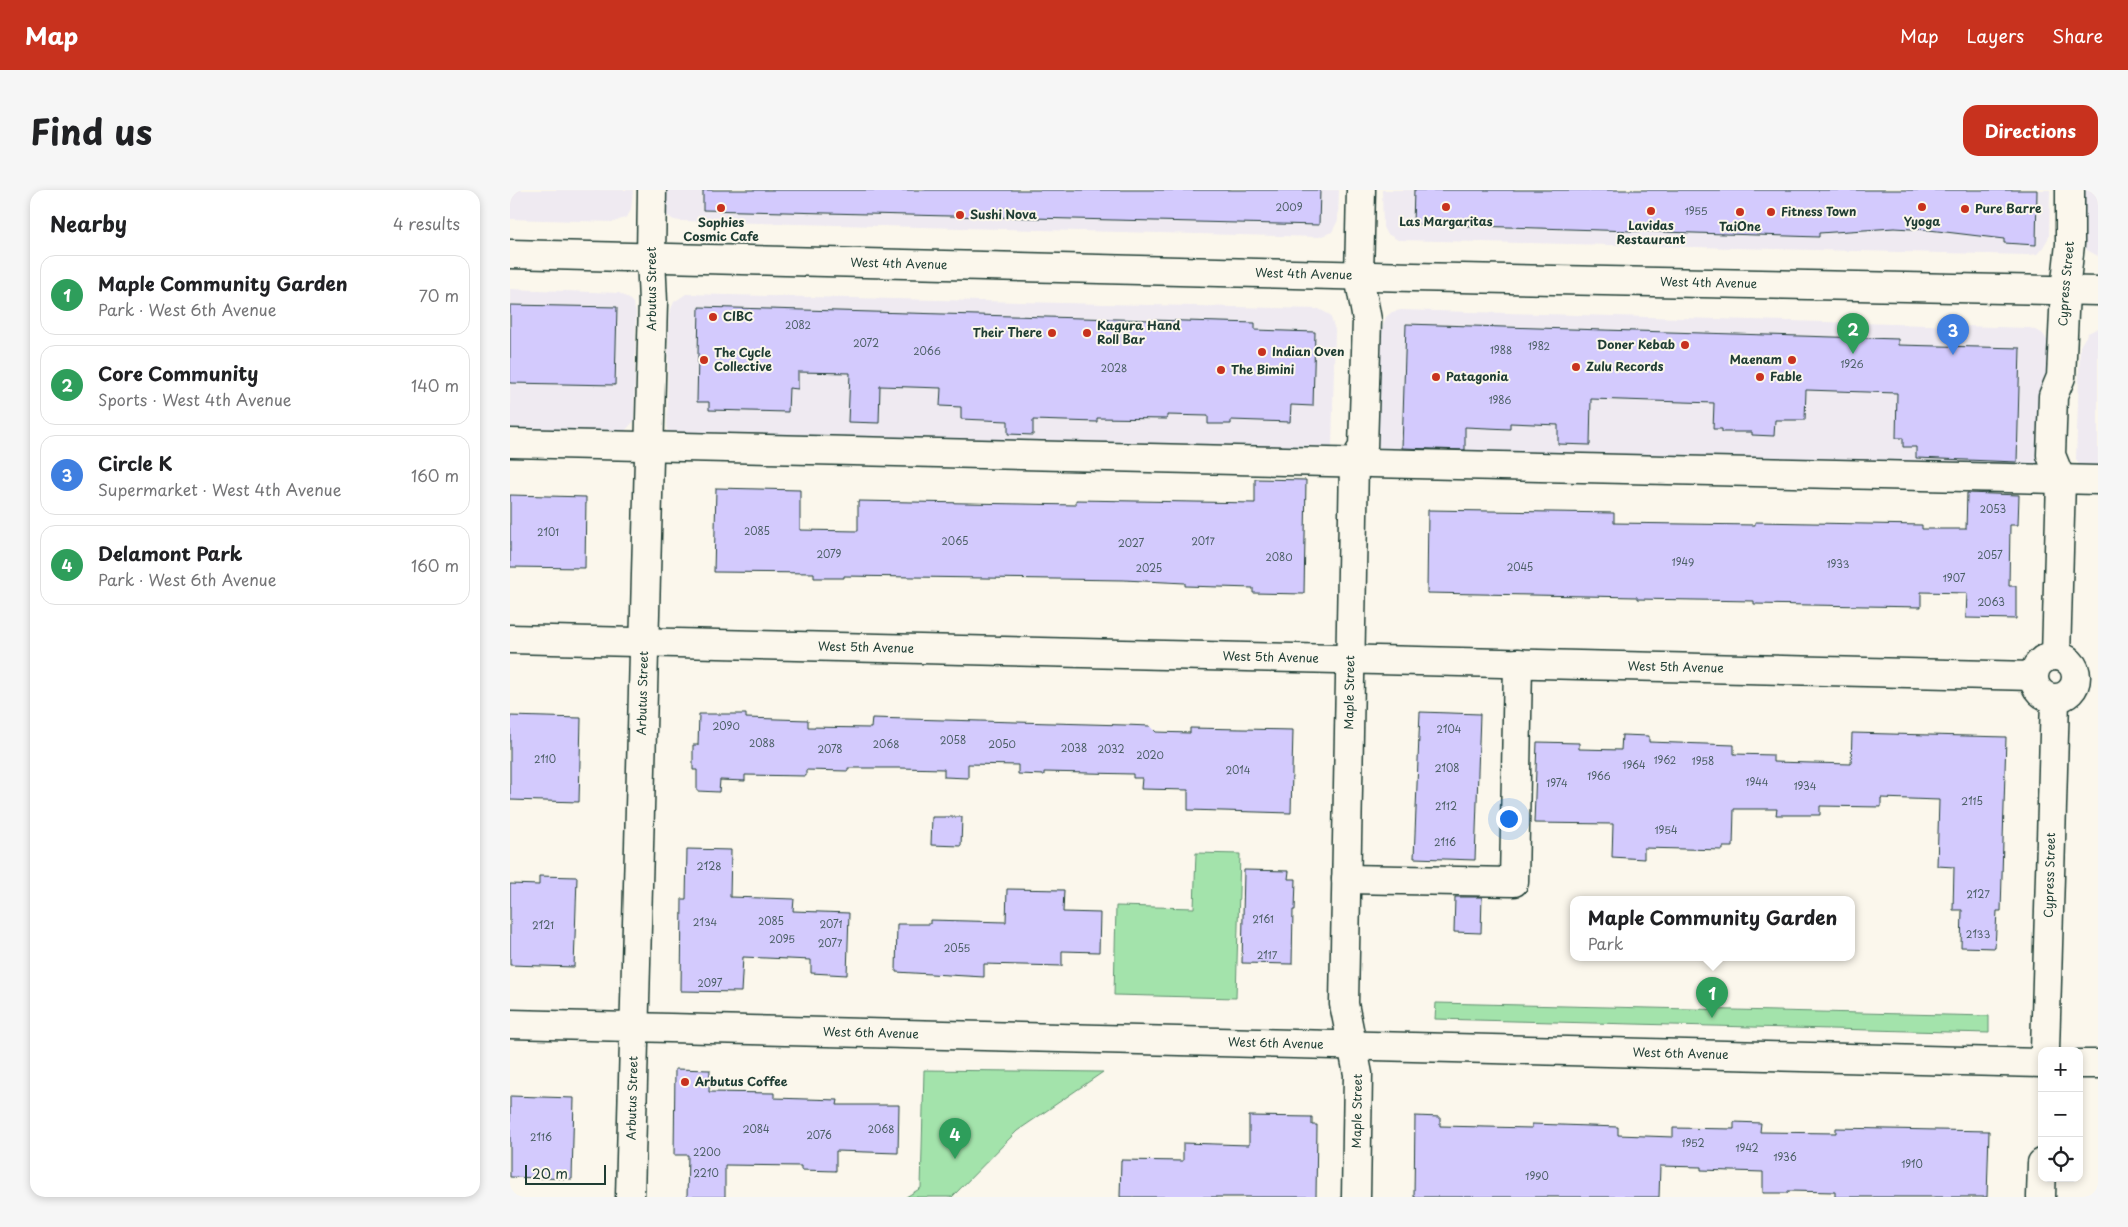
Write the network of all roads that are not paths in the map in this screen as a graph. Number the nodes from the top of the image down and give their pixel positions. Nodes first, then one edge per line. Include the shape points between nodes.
1 (652, 190) edge
2 (1361, 190) edge
3 (2070, 190) edge
4 (510, 254) edge
5 (651, 257) junction
6 (1359, 276) junction
7 (2065, 291) junction
8 (2098, 291) edge
9 (2061, 377) junction
10 (2068, 430) dead end
11 (510, 443) edge
12 (649, 446) junction
13 (1354, 462) junction
14 (2061, 480) junction
15 (2098, 480) edge
16 (510, 639) edge
17 (644, 642) junction
18 (2056, 656) junction
19 (1350, 659) junction
20 (1518, 663) junction
21 (2033, 676) junction
22 (2087, 677) edge
23 (2055, 699) junction
24 (1346, 879) junction
25 (510, 1024) edge
26 (635, 1027) junction
27 (1352, 1045) junction
28 (2045, 1047) edge
29 (2038, 1063) edge
30 (2083, 1064) edge
31 (2098, 1064) edge
32 (2041, 1182) edge
33 (630, 1197) edge
34 (1356, 1197) edge
35 (2041, 1197) edge

1 - 5 street, Arbutus Street
2 - 6 street, Maple Street
3 - 7 street, Cypress Street via 2070,244
4 - 5 street, West 4th Avenue
5 - 6 street, West 4th Avenue
5 - 12 street, Arbutus Street
6 - 7 street, West 4th Avenue
6 - 13 street, Maple Street via 1367,320 1363,447
7 - 8 street, West 4th Avenue
7 - 9 street, Cypress Street
9 - 10 street, Cypress Street via 2069,396
9 - 14 street, Cypress Street via 2053,396 2051,456
11 - 12 street
12 - 13 street
12 - 17 street, Arbutus Street
13 - 14 street
13 - 19 street, Maple Street
14 - 15 street
14 - 18 street, Cypress Street
16 - 17 street, West 5th Avenue
17 - 19 street, West 5th Avenue
17 - 26 street, Arbutus Street
18 - 21 street via 2049,656 2038,664
18 - 22 street via 2068,660 2076,671
19 - 20 street, West 5th Avenue
19 - 24 street, Maple Street
20 - 21 street, West 5th Avenue
20 - 24 street via 1514,882
21 - 23 street via 2042,695
22 - 23 street via 2068,695
23 - 28 street, Cypress Street
24 - 27 street, Maple Street via 1344,1004
25 - 26 street, West 6th Avenue
26 - 27 street, West 6th Avenue
26 - 33 street, Arbutus Street
27 - 29 street, West 6th Avenue
27 - 34 street, Maple Street via 1358,1074
30 - 31 street
32 - 35 street

